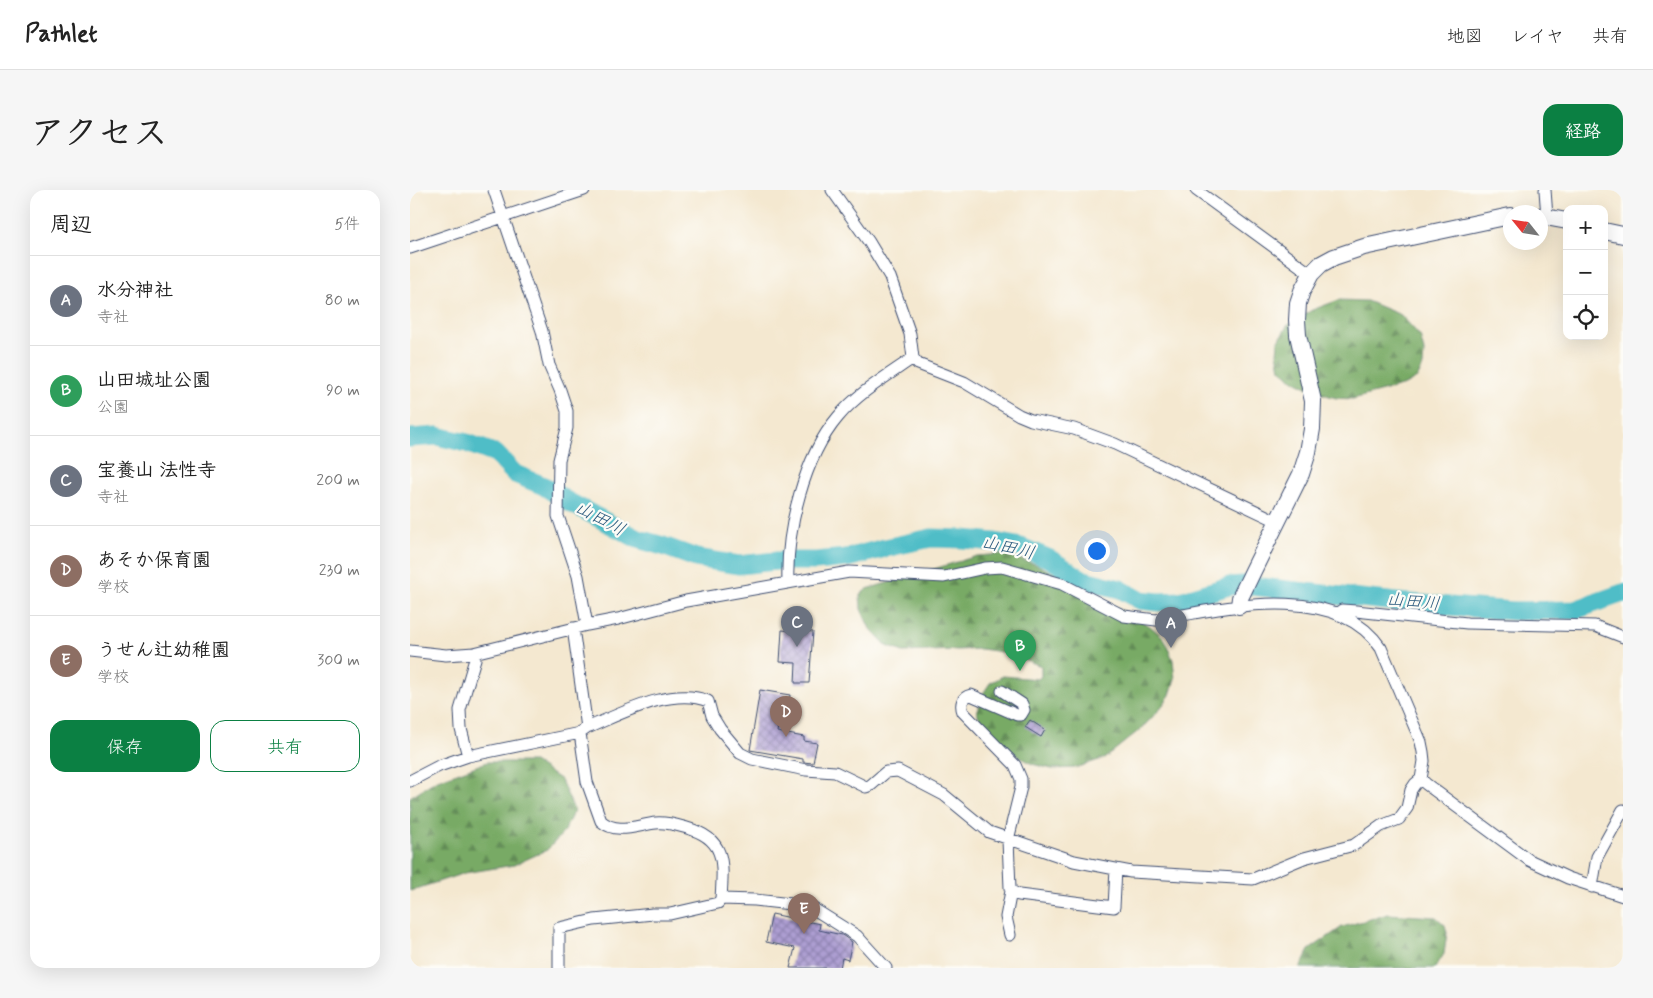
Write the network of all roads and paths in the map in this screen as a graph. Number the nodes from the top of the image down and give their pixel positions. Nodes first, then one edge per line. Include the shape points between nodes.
1 (494, 190) edge
2 (584, 190) edge
3 (832, 190) edge
4 (1196, 190) edge
5 (1545, 190) edge
6 (1544, 205) edge
7 (503, 217) junction
8 (1503, 217) edge
9 (1548, 218) edge
10 (1563, 220) edge
11 (1608, 231) edge
12 (1623, 236) edge
13 (410, 248) edge
14 (1311, 274) junction
15 (912, 358) junction
16 (1277, 521) junction
17 (788, 578) junction
18 (1239, 602) junction
19 (1338, 613) junction
20 (587, 624) junction
21 (573, 628) junction
22 (1623, 637) edge
23 (410, 651) edge
24 (474, 653) junction
25 (1002, 691) dead end
26 (583, 730) junction
27 (468, 756) junction
28 (1421, 779) junction
29 (410, 781) edge
30 (1623, 810) edge
31 (1008, 840) junction
32 (1116, 870) junction
33 (1592, 887) junction
34 (1011, 891) junction
35 (1623, 896) edge
36 (721, 899) junction
37 (1010, 935) dead end
38 (559, 968) edge
39 (886, 968) edge

1 - 7 street
2 - 7 street
3 - 15 street via 890,277 910,334
4 - 14 street
5 - 6 street
7 - 13 street
7 - 20 street via 542,331 549,365 567,411 567,428 559,460 558,516 578,576
8 - 14 street via 1364,247 1334,257
9 - 10 street
11 - 12 street
14 - 16 street via 1298,303 1297,320 1313,401 1312,429 1301,474
15 - 16 street via 918,364 964,382 1019,415 1074,429 1114,444
15 - 17 street via 856,399 837,418 817,449 798,503
16 - 18 street
17 - 18 street via 849,572 938,577 1002,567 1062,584 1124,616 1143,620
17 - 20 street
18 - 19 street via 1292,605
19 - 22 street via 1342,610 1467,622 1594,626
19 - 28 street via 1366,630 1381,648 1421,742 1424,762
20 - 21 street
21 - 24 street
21 - 26 street
23 - 24 street via 446,655
24 - 27 street via 460,710 460,729
25 - 31 street via 1022,704 1024,710 1021,714 971,695 962,700 961,708 1019,772 1021,787
26 - 27 street
26 - 31 street via 659,699 701,698 708,701 712,716 732,744 752,759 806,770 835,772 866,787 886,772 898,771 944,795 989,832
26 - 36 street via 587,782 601,821 616,829 670,823 700,832 716,846 721,859
27 - 29 street
28 - 32 street via 1411,790 1407,808 1399,819 1381,826 1354,845 1304,858 1263,876 1198,877
28 - 33 street via 1529,860
30 - 33 street via 1597,858
31 - 32 street via 1074,862
31 - 34 street
32 - 34 street via 1114,907 1019,896
33 - 35 street
34 - 37 street via 1006,917
36 - 38 street via 718,903 670,914 594,920 559,928
36 - 39 street via 808,906 857,936

